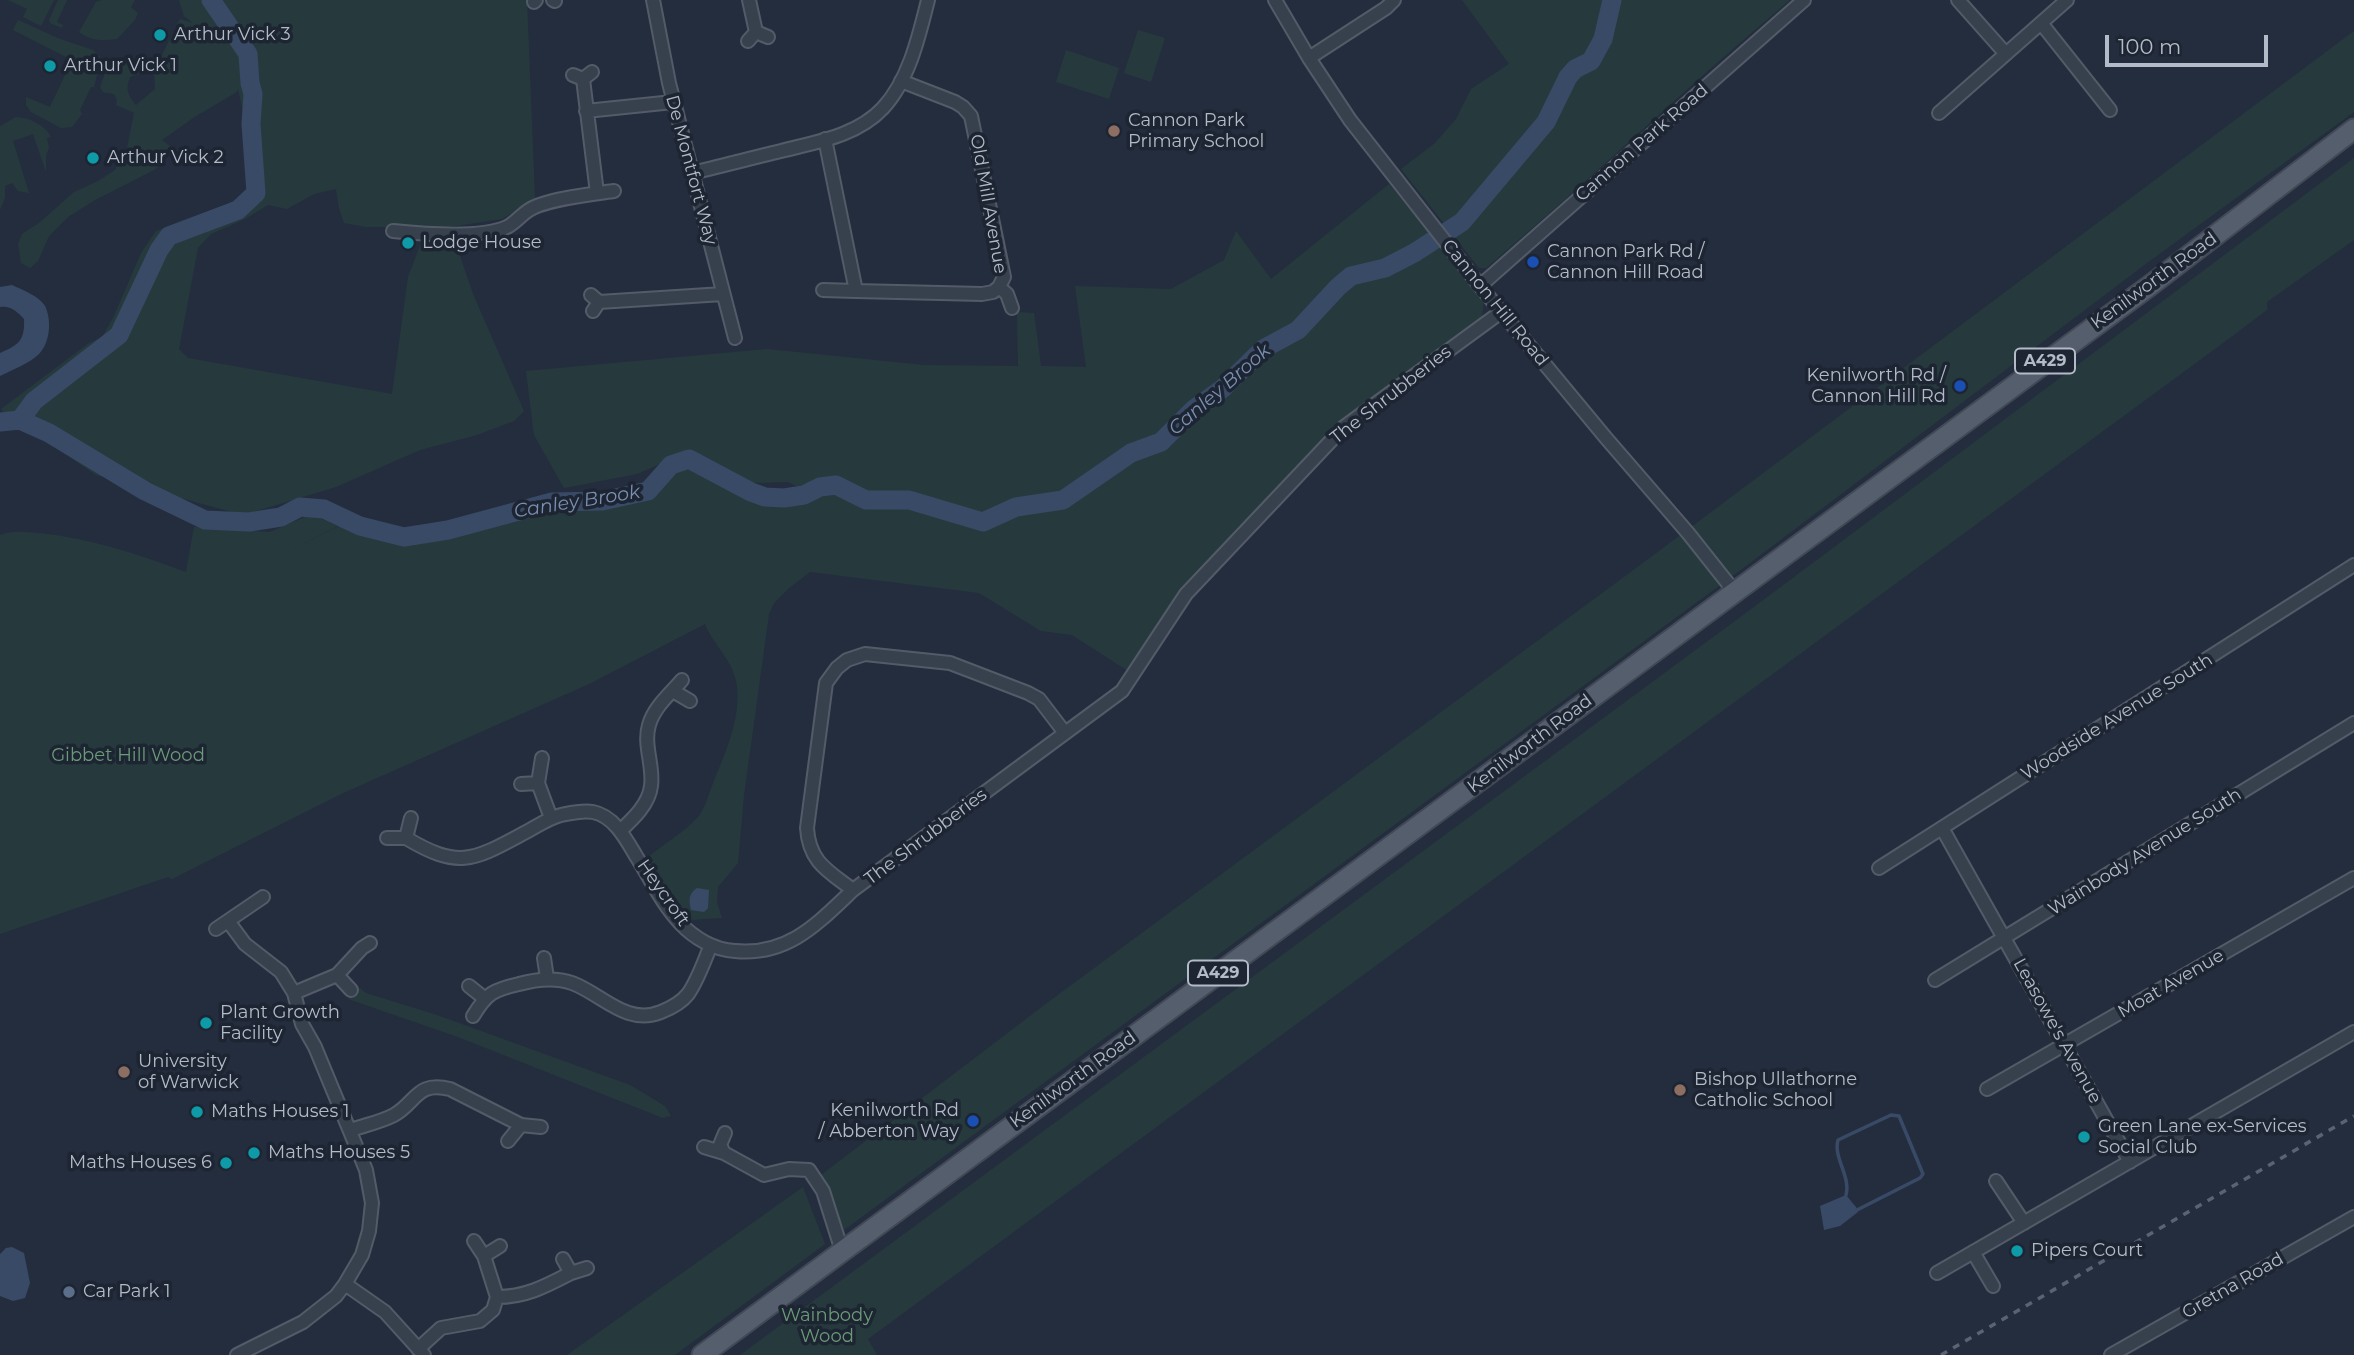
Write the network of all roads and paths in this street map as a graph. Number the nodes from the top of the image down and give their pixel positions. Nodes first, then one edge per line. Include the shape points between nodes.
1 (653, 0) edge
2 (749, 0) edge
3 (928, 0) edge
4 (1275, 0) edge
5 (1394, 0) edge
6 (1804, 0) edge
7 (1958, 0) edge
8 (2067, 0) edge
9 (2041, 23) junction
10 (757, 37) dead end
11 (2006, 54) junction
12 (1309, 58) junction
13 (582, 75) dead end
14 (901, 81) junction
15 (674, 102) junction
16 (2111, 109) dead end
17 (586, 111) junction
18 (1939, 113) dead end
19 (2354, 129) edge
20 (825, 139) junction
21 (692, 173) junction
22 (614, 191) dead end
23 (597, 194) junction
24 (393, 231) dead end
25 (1480, 286) junction
26 (999, 287) junction
27 (823, 290) dead end
28 (856, 290) junction
29 (723, 294) junction
30 (594, 303) dead end
31 (1012, 308) dead end
32 (1501, 312) junction
33 (735, 338) dead end
34 (2354, 565) edge
35 (1734, 591) junction
36 (681, 680) dead end
37 (673, 691) junction
38 (690, 701) dead end
39 (2354, 723) edge
40 (1065, 733) junction
41 (542, 758) dead end
42 (538, 783) junction
43 (521, 784) dead end
44 (411, 818) dead end
45 (551, 818) junction
46 (1942, 828) junction
47 (620, 831) junction
48 (387, 838) dead end
49 (406, 838) junction
50 (1879, 868) dead end
51 (2354, 878) edge
52 (853, 890) junction
53 (263, 897) dead end
54 (228, 921) junction
55 (216, 929) dead end
56 (2004, 938) junction
57 (370, 943) dead end
58 (711, 945) junction
59 (544, 958) dead end
60 (337, 975) junction
61 (547, 978) junction
62 (1935, 980) dead end
63 (469, 986) dead end
64 (351, 990) dead end
65 (294, 993) junction
66 (484, 998) junction
67 (473, 1016) dead end
68 (2354, 1032) edge
69 (2065, 1045) junction
70 (1987, 1088) dead end
71 (521, 1125) junction
72 (541, 1127) dead end
73 (351, 1130) junction
74 (725, 1133) dead end
75 (508, 1141) dead end
76 (704, 1147) dead end
77 (724, 1153) junction
78 (2130, 1161) junction
79 (1996, 1181) dead end
80 (2354, 1217) edge
81 (2024, 1223) junction
82 (474, 1241) dead end
83 (500, 1246) dead end
84 (842, 1251) junction
85 (1973, 1252) junction
86 (484, 1256) junction
87 (564, 1259) dead end
88 (587, 1268) dead end
89 (571, 1273) junction
90 (1937, 1273) dead end
91 (345, 1284) junction
92 (1993, 1286) dead end
93 (497, 1297) junction
94 (421, 1352) edge
95 (237, 1355) edge
96 (702, 1355) edge
97 (2111, 1355) edge

1 - 15 street, De Montfort Way
2 - 10 street
3 - 14 street
4 - 12 street, Cannon Hill Road
5 - 12 street
6 - 25 street, Cannon Park Road
7 - 11 street
8 - 9 street
9 - 11 street
9 - 16 street
11 - 18 street
12 - 25 street, Cannon Hill Road via 1350,120
13 - 17 street
14 - 20 street via 888,103 869,120
14 - 26 street, Old Mill Avenue via 956,102 971,116 1004,277
15 - 17 street
15 - 21 street, De Montfort Way
17 - 23 street
19 - 35 main road, Kenilworth Road / A429 via 2152,284
20 - 21 street
20 - 28 street
21 - 29 street, De Montfort Way
22 - 23 street
23 - 24 street via 529,209 507,227 469,239
25 - 32 street, Cannon Hill Road
26 - 28 street, Old Mill Avenue via 982,294
26 - 31 street, Old Mill Avenue
27 - 28 street, Old Mill Avenue
29 - 30 street
29 - 33 street, De Montfort Way
32 - 35 street, Cannon Hill Road
32 - 40 street, The Shrubberies via 1344,427 1197,581 1122,691
34 - 46 street, Woodside Avenue South
35 - 84 main road, Kenilworth Road / A429
36 - 37 street
37 - 38 street
37 - 47 street via 649,724 651,786 646,801
39 - 56 street, Wainbody Avenue South
40 - 52 street, The Shrubberies
40 - 52 street, The Shrubberies via 1039,699 950,663 865,654 847,660 827,683 807,828 812,854
41 - 42 street
42 - 43 street
42 - 45 street
44 - 49 street
45 - 47 street, Heycroft via 592,812
45 - 49 street, Heycroft via 474,857 440,856
46 - 50 street, Woodside Avenue South
46 - 56 street, Leasowe's Avenue
47 - 58 street, Heycroft via 679,922
48 - 49 street, Heycroft
51 - 69 street, Moat Avenue
52 - 58 street, Heycroft via 785,945 751,953
53 - 54 street
54 - 55 street
54 - 65 street via 246,944 281,972
56 - 62 street, Wainbody Avenue South
56 - 69 street, Leasowe's Avenue
57 - 60 street
58 - 61 street via 688,994 657,1014 626,1012 570,982
59 - 61 street
60 - 64 street
60 - 65 street
61 - 66 street via 501,988
63 - 66 street
65 - 73 street via 302,1024
66 - 67 street
68 - 78 street
69 - 70 street, Moat Avenue
69 - 78 street, Leasowe's Avenue
71 - 72 street
71 - 73 street via 439,1086 420,1091 395,1115
71 - 75 street
73 - 91 street via 372,1203 367,1242
74 - 77 street via 720,1145
76 - 77 street
77 - 84 street via 764,1175 809,1170 823,1191
78 - 81 street
79 - 81 street
80 - 97 street, Gretna Road
81 - 85 street
82 - 86 street
83 - 86 street
84 - 96 main road, Kenilworth Road / A429
85 - 90 street
85 - 92 street
86 - 93 street
87 - 89 street
88 - 89 street
89 - 93 street via 522,1295
91 - 94 street via 385,1312
91 - 95 street via 313,1315
93 - 94 street via 485,1319 441,1328

